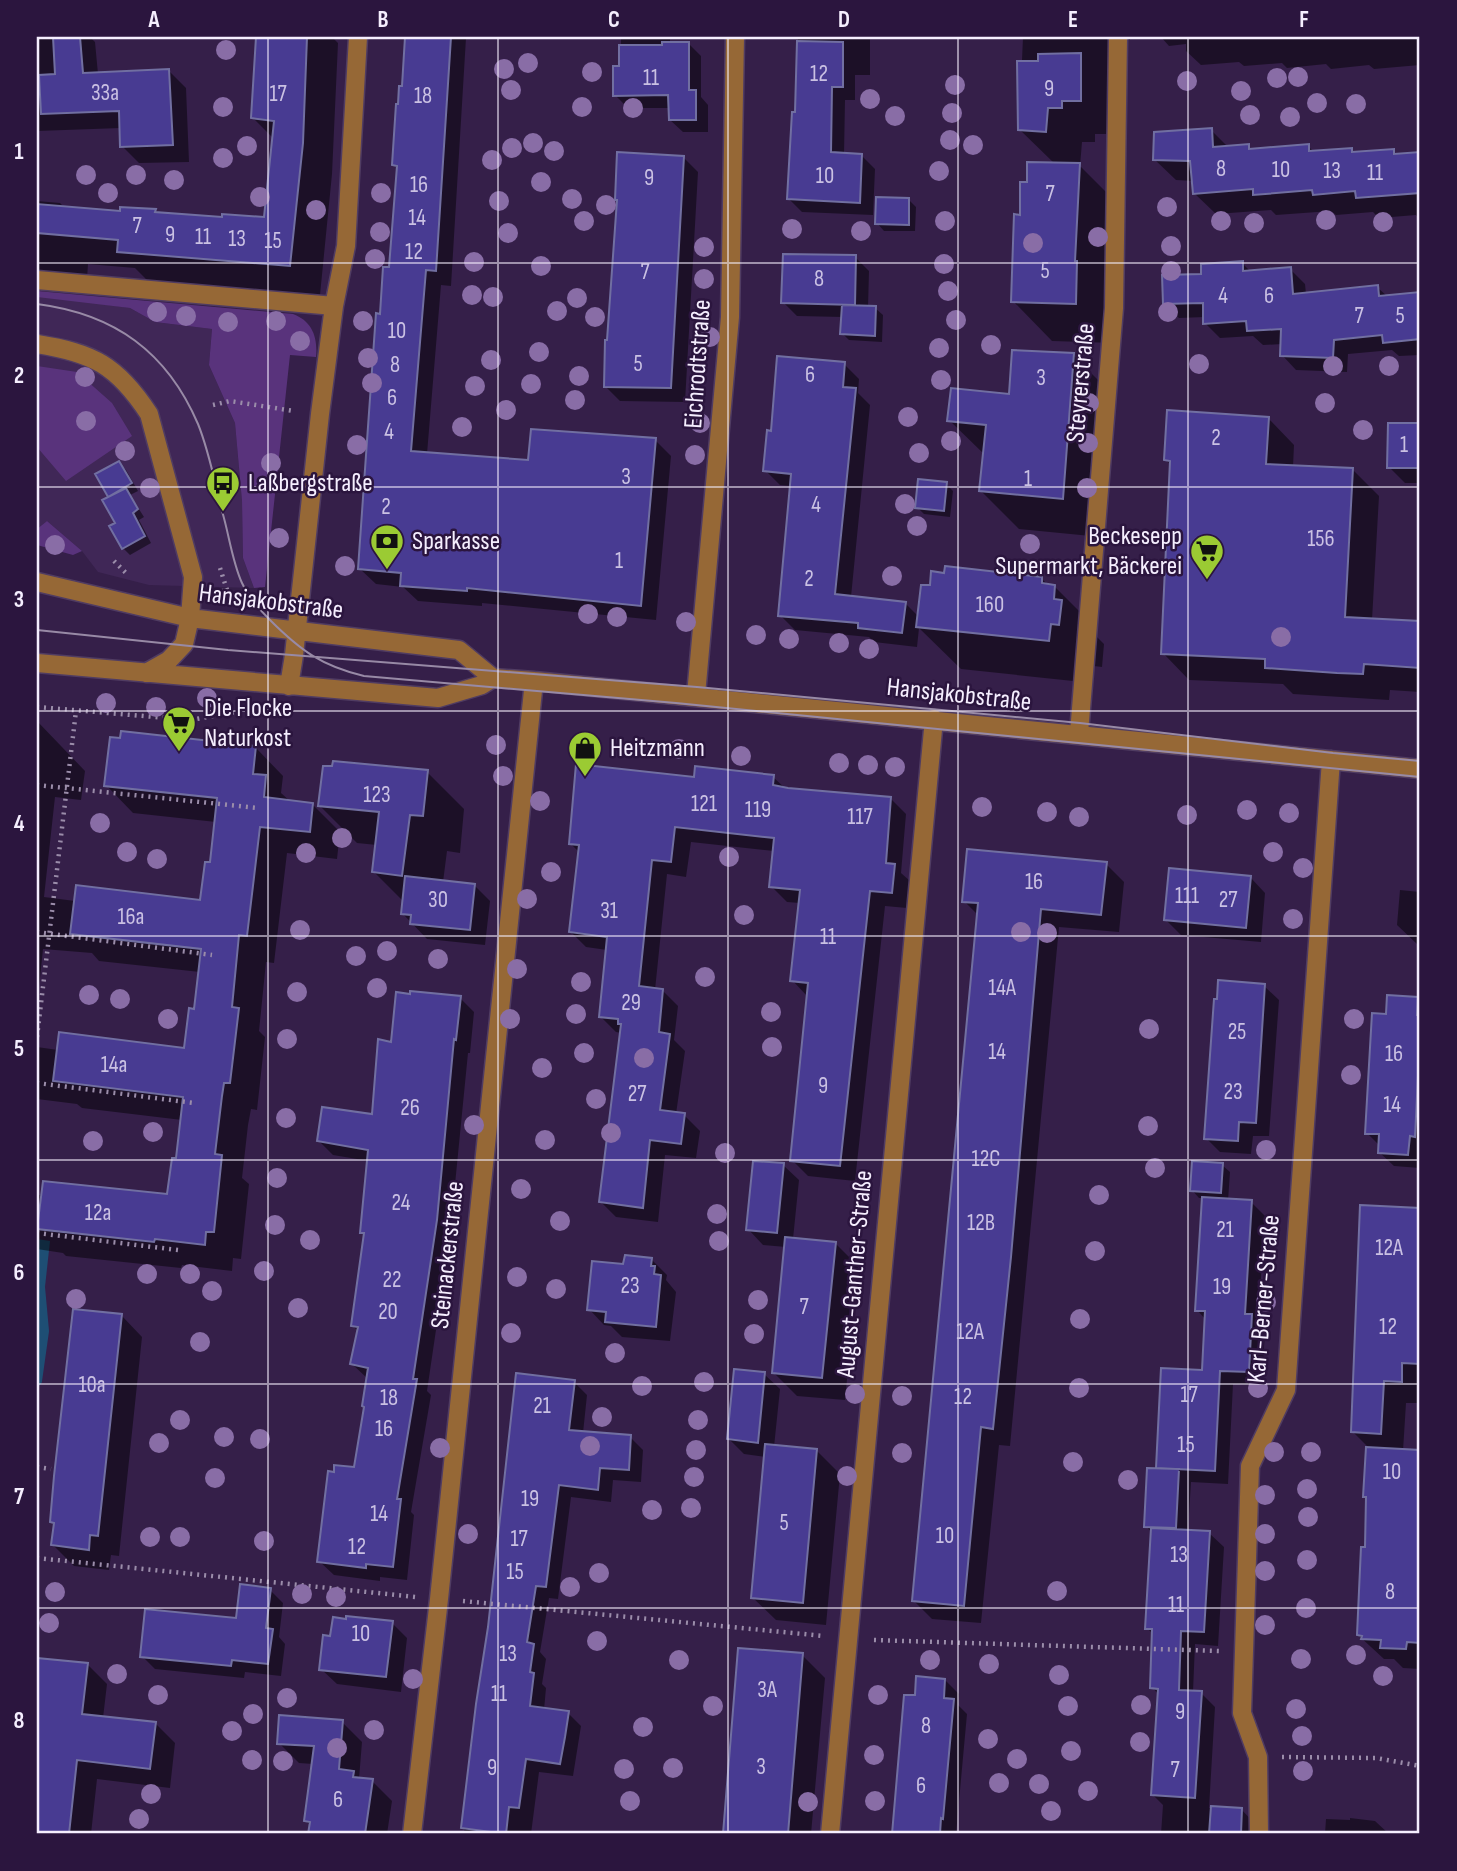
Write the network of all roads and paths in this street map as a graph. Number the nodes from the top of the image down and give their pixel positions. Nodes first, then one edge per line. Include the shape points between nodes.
1 (358, 37) edge
2 (735, 37) edge
3 (1118, 37) edge
4 (37, 280) edge
5 (334, 306) junction
6 (37, 344) edge
7 (214, 405) dead end
8 (320, 414) junction
9 (37, 582) edge
10 (190, 618) junction
11 (297, 632) junction
12 (37, 663) edge
13 (146, 673) junction
14 (493, 678) junction
15 (534, 681) junction
16 (289, 686) junction
17 (696, 695) junction
18 (37, 707) edge
19 (76, 711) junction
20 (934, 719) junction
21 (1079, 733) junction
22 (1331, 760) junction
23 (1420, 769) edge
24 (37, 785) edge
25 (258, 808) dead end
26 (37, 933) edge
27 (212, 955) dead end
28 (37, 1037) edge
29 (37, 1083) edge
30 (194, 1103) dead end
31 (37, 1233) edge
32 (178, 1250) dead end
33 (37, 1467) edge
34 (51, 1469) dead end
35 (37, 1558) edge
36 (439, 1599) junction
37 (847, 1639) junction
38 (1244, 1652) junction
39 (1258, 1757) junction
40 (1420, 1766) edge
41 (412, 1834) edge
42 (830, 1834) edge
43 (1259, 1834) edge

1 - 5 street via 346,246
2 - 17 street, Eichrodtstraße via 730,317
3 - 21 street, Steyrerstraße via 1114,308
4 - 5 street
5 - 8 street
6 - 10 street via 72,349 106,365 149,414 193,577
7 - 8 path via 230,401
8 - 11 street
9 - 10 street, Hansjakobstraße
10 - 11 street, Hansjakobstraße
10 - 13 street via 180,650
11 - 14 street, Hansjakobstraße via 459,650
11 - 16 street
12 - 13 street, Hansjakobstraße
13 - 16 street, Hansjakobstraße
14 - 15 street, Hansjakobstraße
14 - 16 street, Hansjakobstraße via 438,698
15 - 17 street, Hansjakobstraße
15 - 36 street, Steinackerstraße
16 - 19 path via 257,707 191,720
17 - 20 street, Hansjakobstraße
18 - 19 path
19 - 28 path
20 - 21 street, Hansjakobstraße
20 - 37 street, August-Ganther-Straße
21 - 22 street, Hansjakobstraße
22 - 23 street, Hansjakobstraße
22 - 38 street, Karl-Berner-Straße via 1286,1390 1250,1466
24 - 25 path, bridge
26 - 27 path, bridge
29 - 30 path
31 - 32 path
33 - 34 path
35 - 36 path
36 - 37 path
36 - 41 street, Steinackerstraße
37 - 38 path
37 - 42 street, August-Ganther-Straße
38 - 39 street, Karl-Berner-Straße via 1242,1713
39 - 40 path via 1376,1758
39 - 43 street, Karl-Berner-Straße

